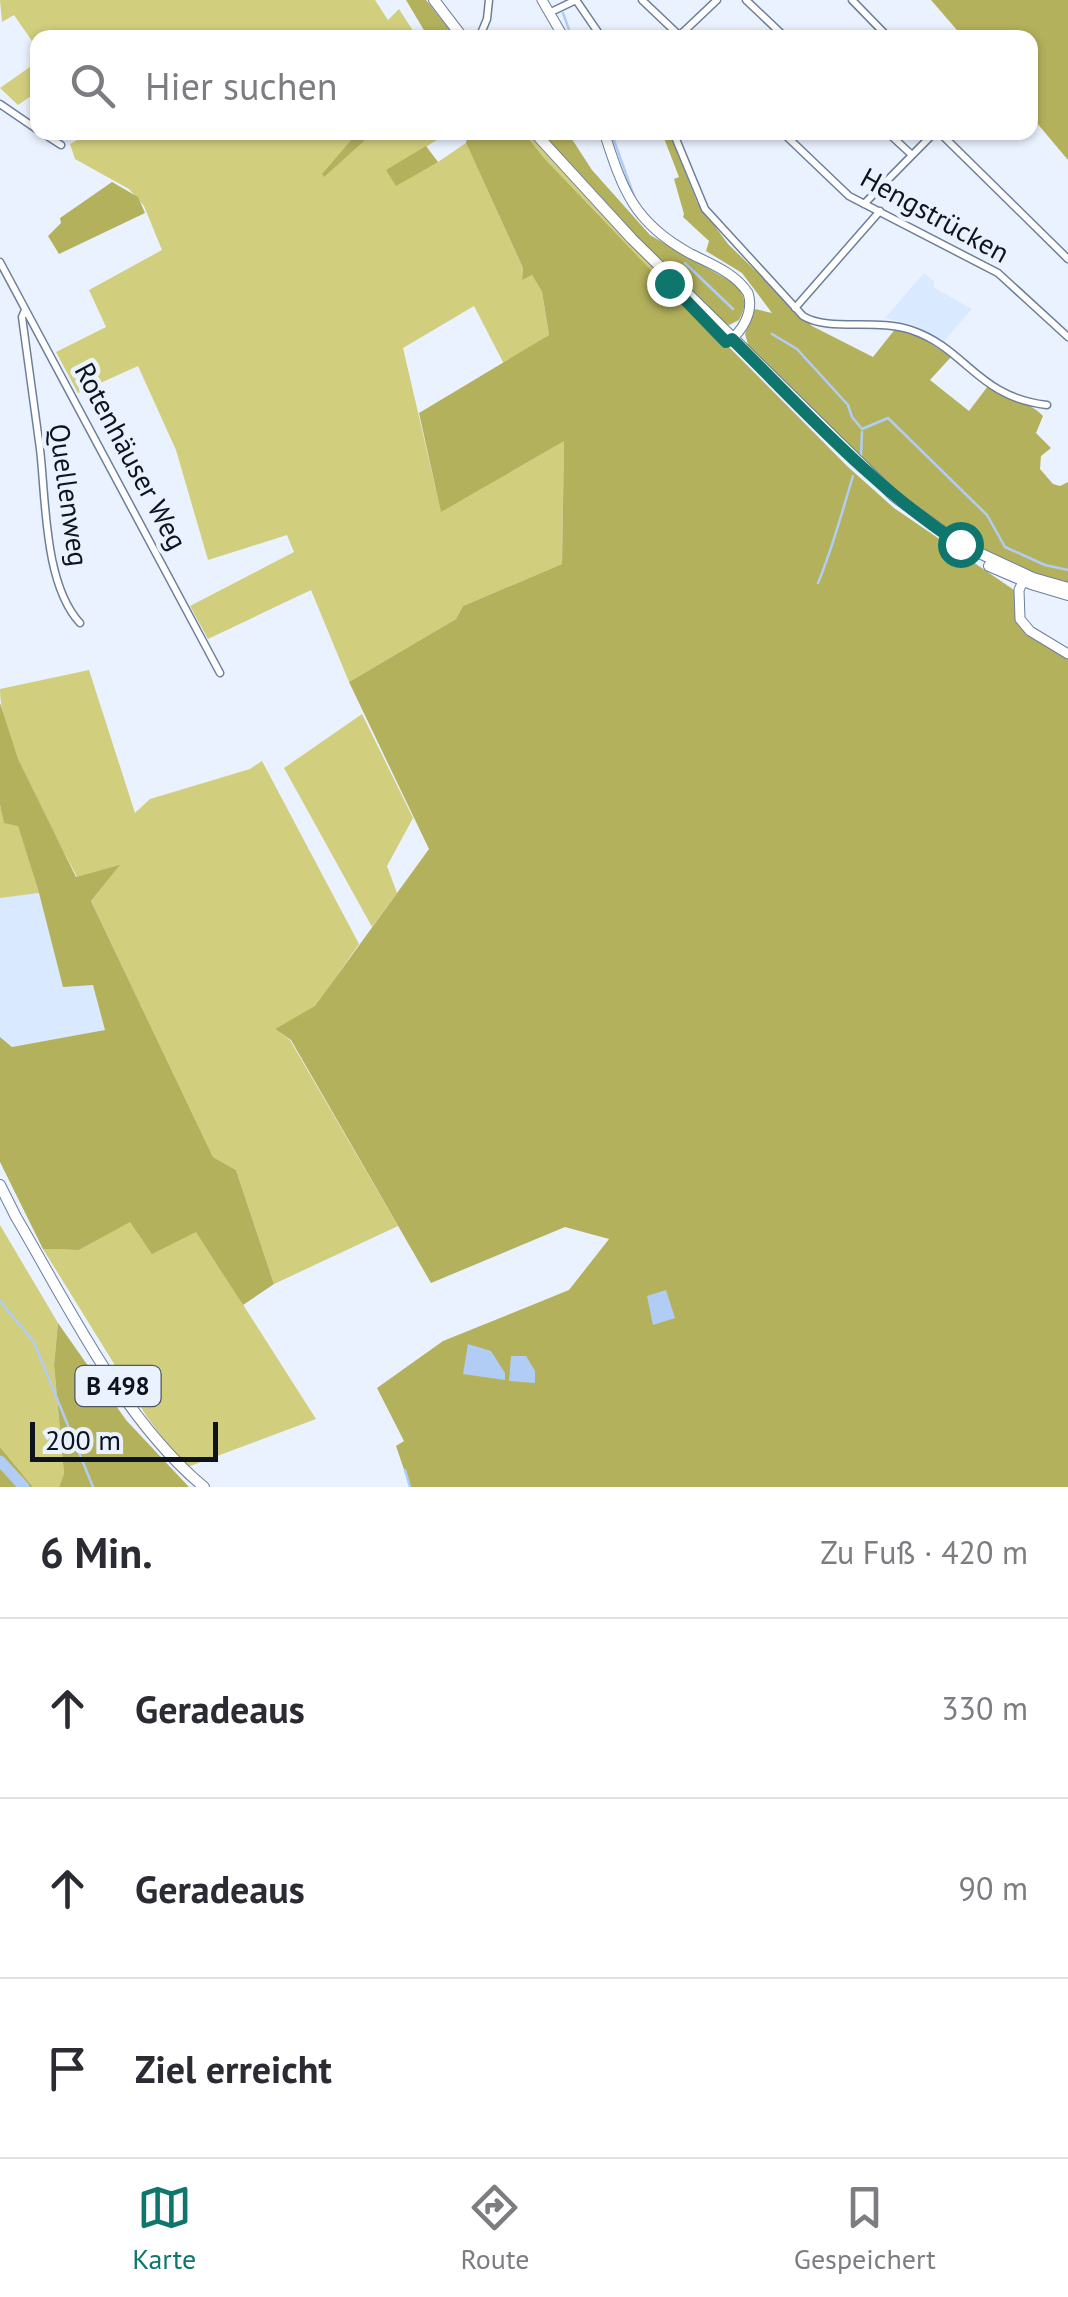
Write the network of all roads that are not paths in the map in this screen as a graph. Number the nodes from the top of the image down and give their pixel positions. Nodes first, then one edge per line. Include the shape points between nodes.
1 (434, 0) edge
2 (488, 0) edge
3 (542, 0) edge
4 (576, 0) edge
5 (642, 0) edge
6 (717, 0) edge
7 (746, 0) edge
8 (852, 0) edge
9 (550, 12) junction
10 (457, 30) edge
11 (482, 30) edge
12 (560, 30) edge
13 (597, 30) edge
14 (674, 30) edge
15 (688, 30) edge
16 (778, 30) edge
17 (881, 30) edge
18 (0, 104) edge
19 (30, 125) edge
20 (53, 140) edge
21 (541, 140) edge
22 (607, 140) edge
23 (676, 140) edge
24 (790, 140) edge
25 (896, 140) edge
26 (928, 140) edge
27 (945, 140) edge
28 (61, 145) dead end
29 (912, 155) junction
30 (864, 204) junction
31 (880, 211) junction
32 (1068, 260) edge
33 (0, 262) edge
34 (795, 308) junction
35 (26, 309) junction
36 (1068, 336) edge
37 (729, 339) junction
38 (1046, 406) dead end
39 (1025, 585) junction
40 (1068, 591) edge
41 (80, 624) dead end
42 (1068, 654) edge
43 (220, 673) dead end
44 (0, 1185) edge
45 (204, 1487) edge

1 - 10 main road
2 - 11 street
3 - 9 street
4 - 9 street
4 - 13 street
5 - 14 street
6 - 15 street
7 - 16 street
8 - 17 street
9 - 12 street
18 - 19 street
20 - 28 street
21 - 37 main road
22 - 37 street via 624,190 648,225 744,288 750,305
23 - 34 street via 705,209
24 - 30 street, Hengstrücken
25 - 29 street
26 - 29 street
27 - 32 street
29 - 30 street
30 - 31 street, Hengstrücken
31 - 34 street
31 - 36 street, Hengstrücken via 998,273
33 - 35 street, Rotenhäuser Weg
34 - 38 street via 820,324 871,322 914,331 1005,396
35 - 41 street, Quellenweg via 48,528 58,581
35 - 43 street, Rotenhäuser Weg
37 - 39 main road via 910,510
37 - 39 main road via 890,502
39 - 40 main road
39 - 42 street via 1018,615 1025,627
44 - 45 main road, B 498 via 131,1406

